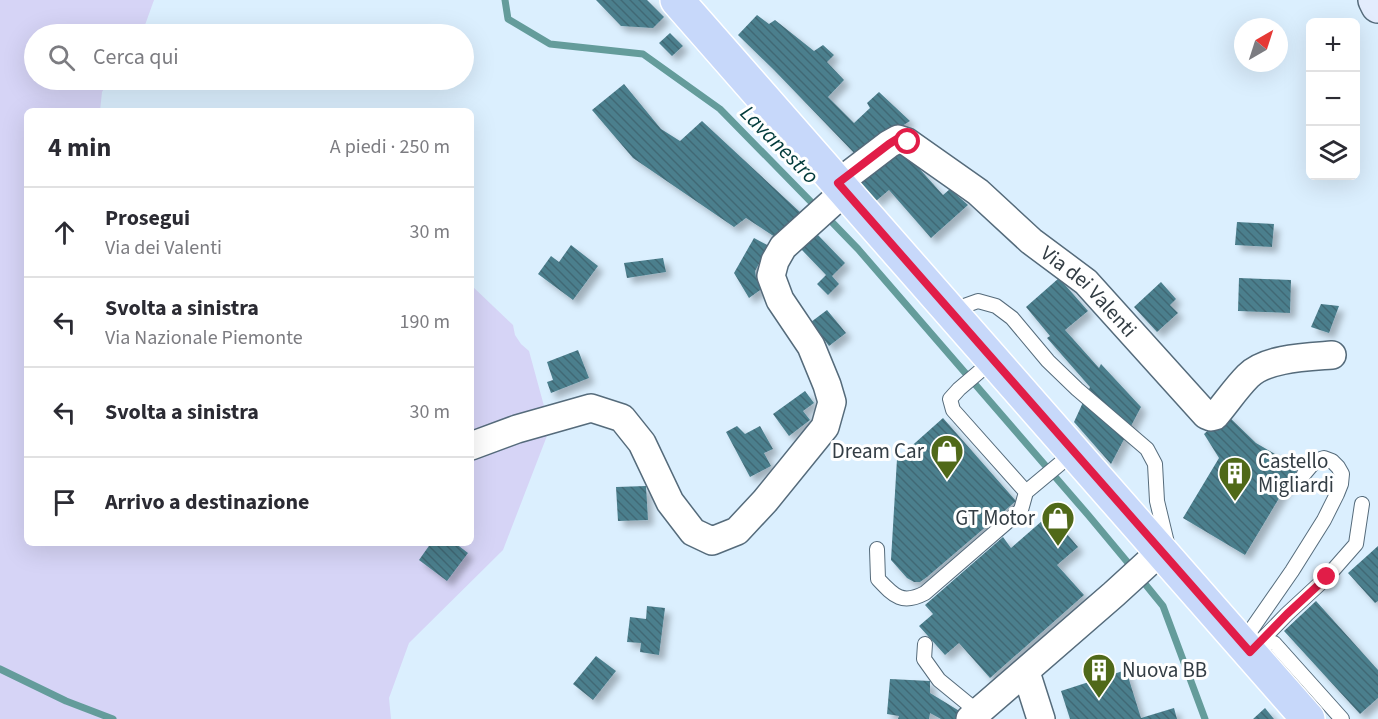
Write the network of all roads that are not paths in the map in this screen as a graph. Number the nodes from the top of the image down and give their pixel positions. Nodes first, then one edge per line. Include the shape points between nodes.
1 (677, 0) edge
2 (1375, 0) edge
3 (1378, 6) edge
4 (841, 187) junction
5 (950, 311) junction
6 (1332, 355) dead end
7 (993, 360) junction
8 (474, 445) edge
9 (1074, 452) junction
10 (1304, 474) dead end
11 (1026, 492) junction
12 (1362, 504) dead end
13 (877, 549) dead end
14 (1161, 559) junction
15 (925, 644) dead end
16 (1255, 647) junction
17 (1026, 672) junction
18 (974, 716) edge
19 (1041, 719) edge
20 (1308, 719) edge
21 (1342, 719) edge

1 - 4 main road
2 - 3 main road
4 - 5 main road
4 - 6 street, Via dei Valenti via 889,144 897,139 908,142 978,192 1031,241 1086,282 1211,417 1249,375 1264,365
4 - 8 street via 783,247 771,276 780,300 811,346 827,385 832,402 825,427 737,531 712,541 693,532 670,502 642,443 622,418 591,408
5 - 7 main road
5 - 14 lane via 978,301 996,306 1012,318 1077,389 1147,449 1155,464
7 - 9 main road
7 - 11 lane via 950,399 953,410
9 - 11 lane
9 - 14 main road
10 - 16 lane via 1315,461 1324,458 1338,467 1341,484 1324,520 1251,630
11 - 13 lane via 1021,510 914,599 903,600 878,579
12 - 16 lane via 1356,544
14 - 16 main road
14 - 17 street via 1114,594
15 - 18 lane via 924,659
16 - 20 main road
16 - 21 lane via 1274,643
17 - 18 street
17 - 19 street

